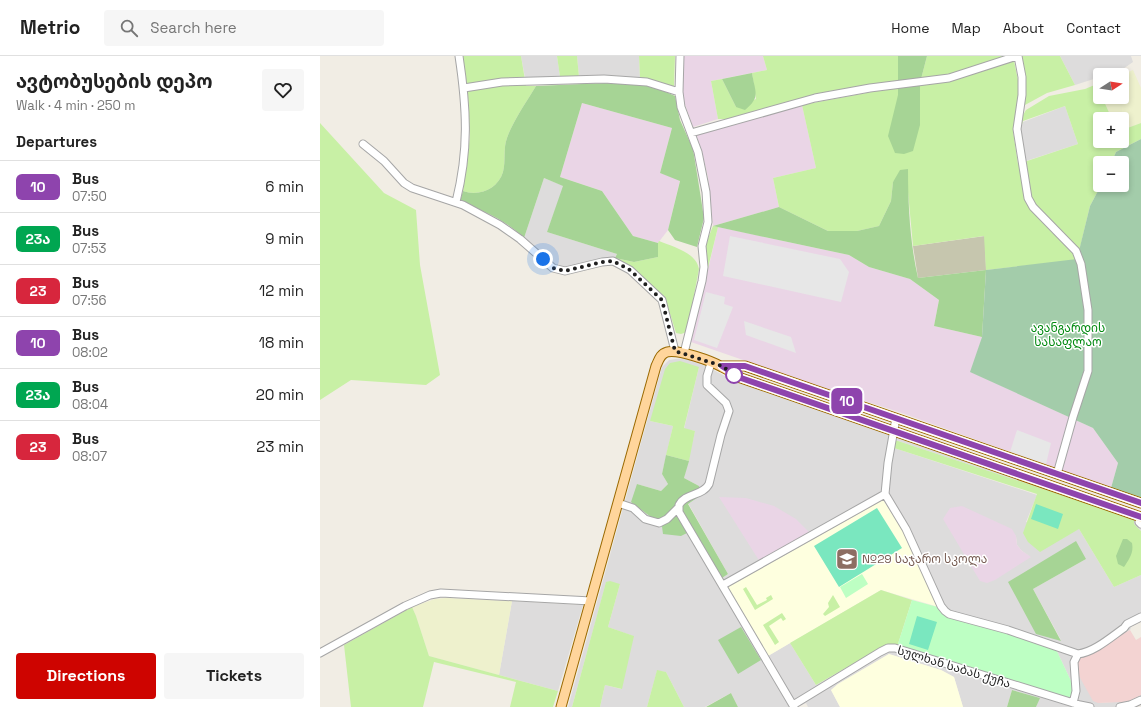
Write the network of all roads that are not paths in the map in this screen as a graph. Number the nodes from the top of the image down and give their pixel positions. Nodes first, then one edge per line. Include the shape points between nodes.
1 (459, 56) edge
2 (680, 56) edge
3 (1018, 56) edge
4 (464, 88) junction
5 (679, 92) junction
6 (691, 133) junction
7 (363, 144) dead end
8 (456, 202) junction
9 (680, 352) junction
10 (711, 363) junction
11 (722, 366) junction
12 (896, 418) junction
13 (893, 430) junction
14 (1057, 474) junction
15 (885, 494) junction
16 (618, 503) junction
17 (1141, 503) edge
18 (678, 508) junction
19 (1141, 517) edge
20 (1141, 524) edge
21 (723, 585) junction
22 (591, 601) junction
23 (1141, 617) edge
24 (320, 652) edge
25 (1078, 654) junction
26 (1141, 700) edge
27 (1077, 705) edge
28 (794, 706) edge
29 (561, 707) edge
30 (1090, 707) edge
31 (1120, 707) edge

1 - 4 street
2 - 5 street
3 - 6 street via 949,78 815,98
3 - 14 street via 1022,95 1016,129 1028,198 1033,207 1076,251 1081,264 1088,310 1088,371
4 - 5 street via 502,82 604,79 647,82
4 - 8 street via 467,134 462,180
5 - 6 street via 681,107
6 - 9 street via 698,152 706,192 708,222 702,246 702,281
7 - 8 street via 384,160 404,183 412,188
8 - 9 street via 500,225 553,268 565,271 613,261 630,270 662,300
9 - 10 main road
9 - 16 main road via 666,352 660,356
10 - 11 main road
10 - 18 street via 707,376 708,385 726,403 729,411 707,489 683,498
11 - 12 main road via 745,366
11 - 13 main road via 741,378
12 - 13 street
12 - 14 main road
13 - 15 street
13 - 19 main road
14 - 17 main road
15 - 21 street
15 - 25 street via 906,529 944,611
16 - 18 street via 633,508 645,519 659,523
16 - 22 main road
18 - 21 street, სულხან საბას ქუჩა
19 - 20 street
21 - 28 street, სულხან საბას ქუჩა
22 - 24 street via 441,593 430,595
22 - 29 main road
23 - 25 street via 1127,624 1092,650
25 - 27 street via 1074,662
26 - 31 street
27 - 28 street, სულხან საბას ქუჩა via 895,648 888,648
27 - 30 street, სულხან საბას ქუჩა

